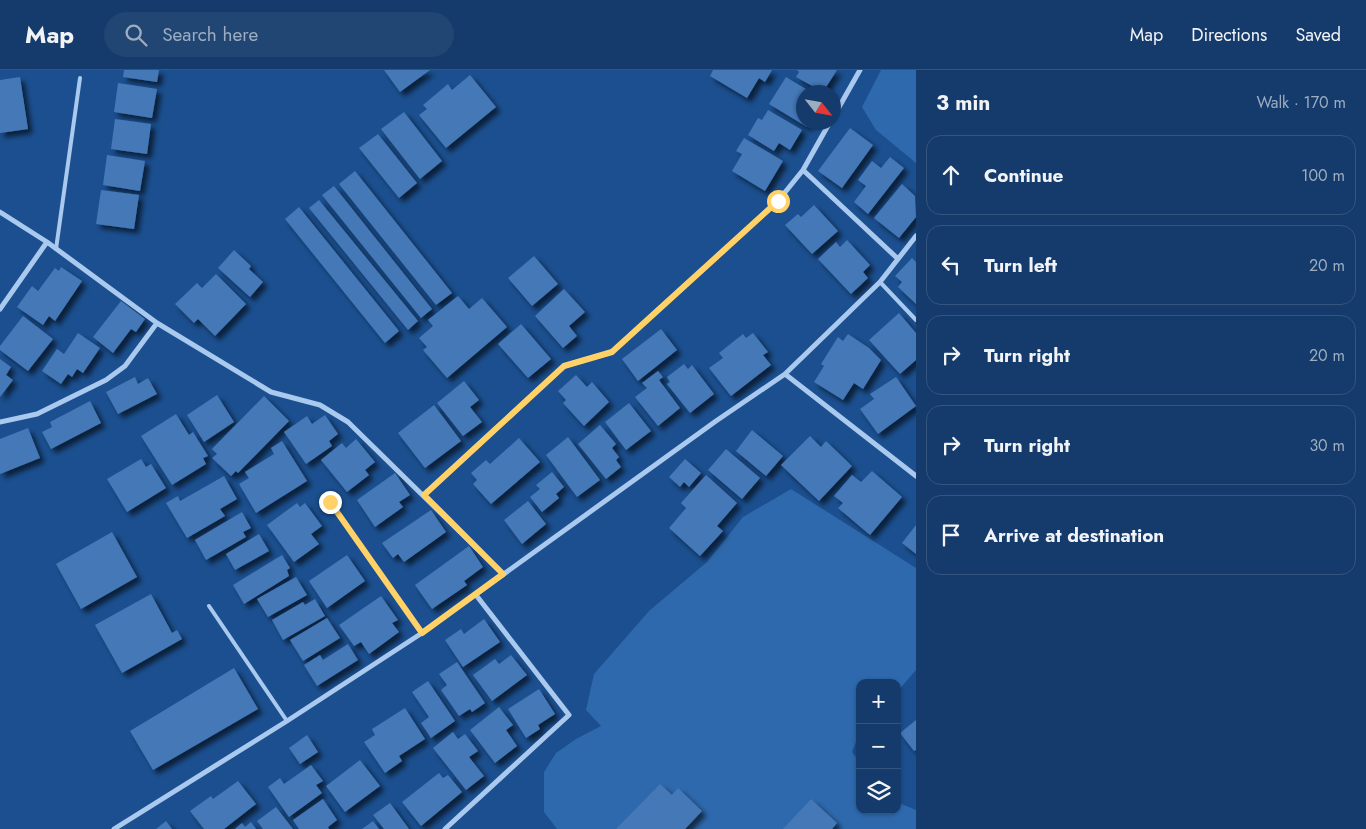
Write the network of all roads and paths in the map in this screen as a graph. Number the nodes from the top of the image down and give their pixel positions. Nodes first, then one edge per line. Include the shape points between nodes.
1 (860, 70) edge
2 (80, 78) dead end
3 (841, 104) edge
4 (825, 130) edge
5 (802, 170) junction
6 (0, 212) edge
7 (916, 236) edge
8 (47, 242) junction
9 (56, 249) junction
10 (898, 258) junction
11 (880, 282) junction
12 (0, 309) edge
13 (916, 320) edge
14 (157, 323) junction
15 (785, 374) junction
16 (0, 422) edge
17 (916, 476) edge
18 (424, 495) junction
19 (330, 502) dead end
20 (503, 574) junction
21 (476, 595) junction
22 (209, 606) dead end
23 (422, 633) junction
24 (287, 721) junction
25 (114, 829) edge
26 (445, 829) edge

1 - 3 street
2 - 9 lane
4 - 5 street
5 - 10 street
5 - 18 street via 778,201 612,352 564,366
6 - 8 street
7 - 10 street
8 - 9 street
8 - 12 street
9 - 14 street
10 - 11 street
11 - 13 lane
11 - 15 street
14 - 16 street via 125,366 106,380 37,414
14 - 18 street via 271,392 320,406 348,422
15 - 17 street
15 - 20 street
18 - 20 street
19 - 23 lane
20 - 21 street
21 - 23 street
21 - 26 street via 569,715
22 - 24 lane
23 - 24 street
24 - 25 street

